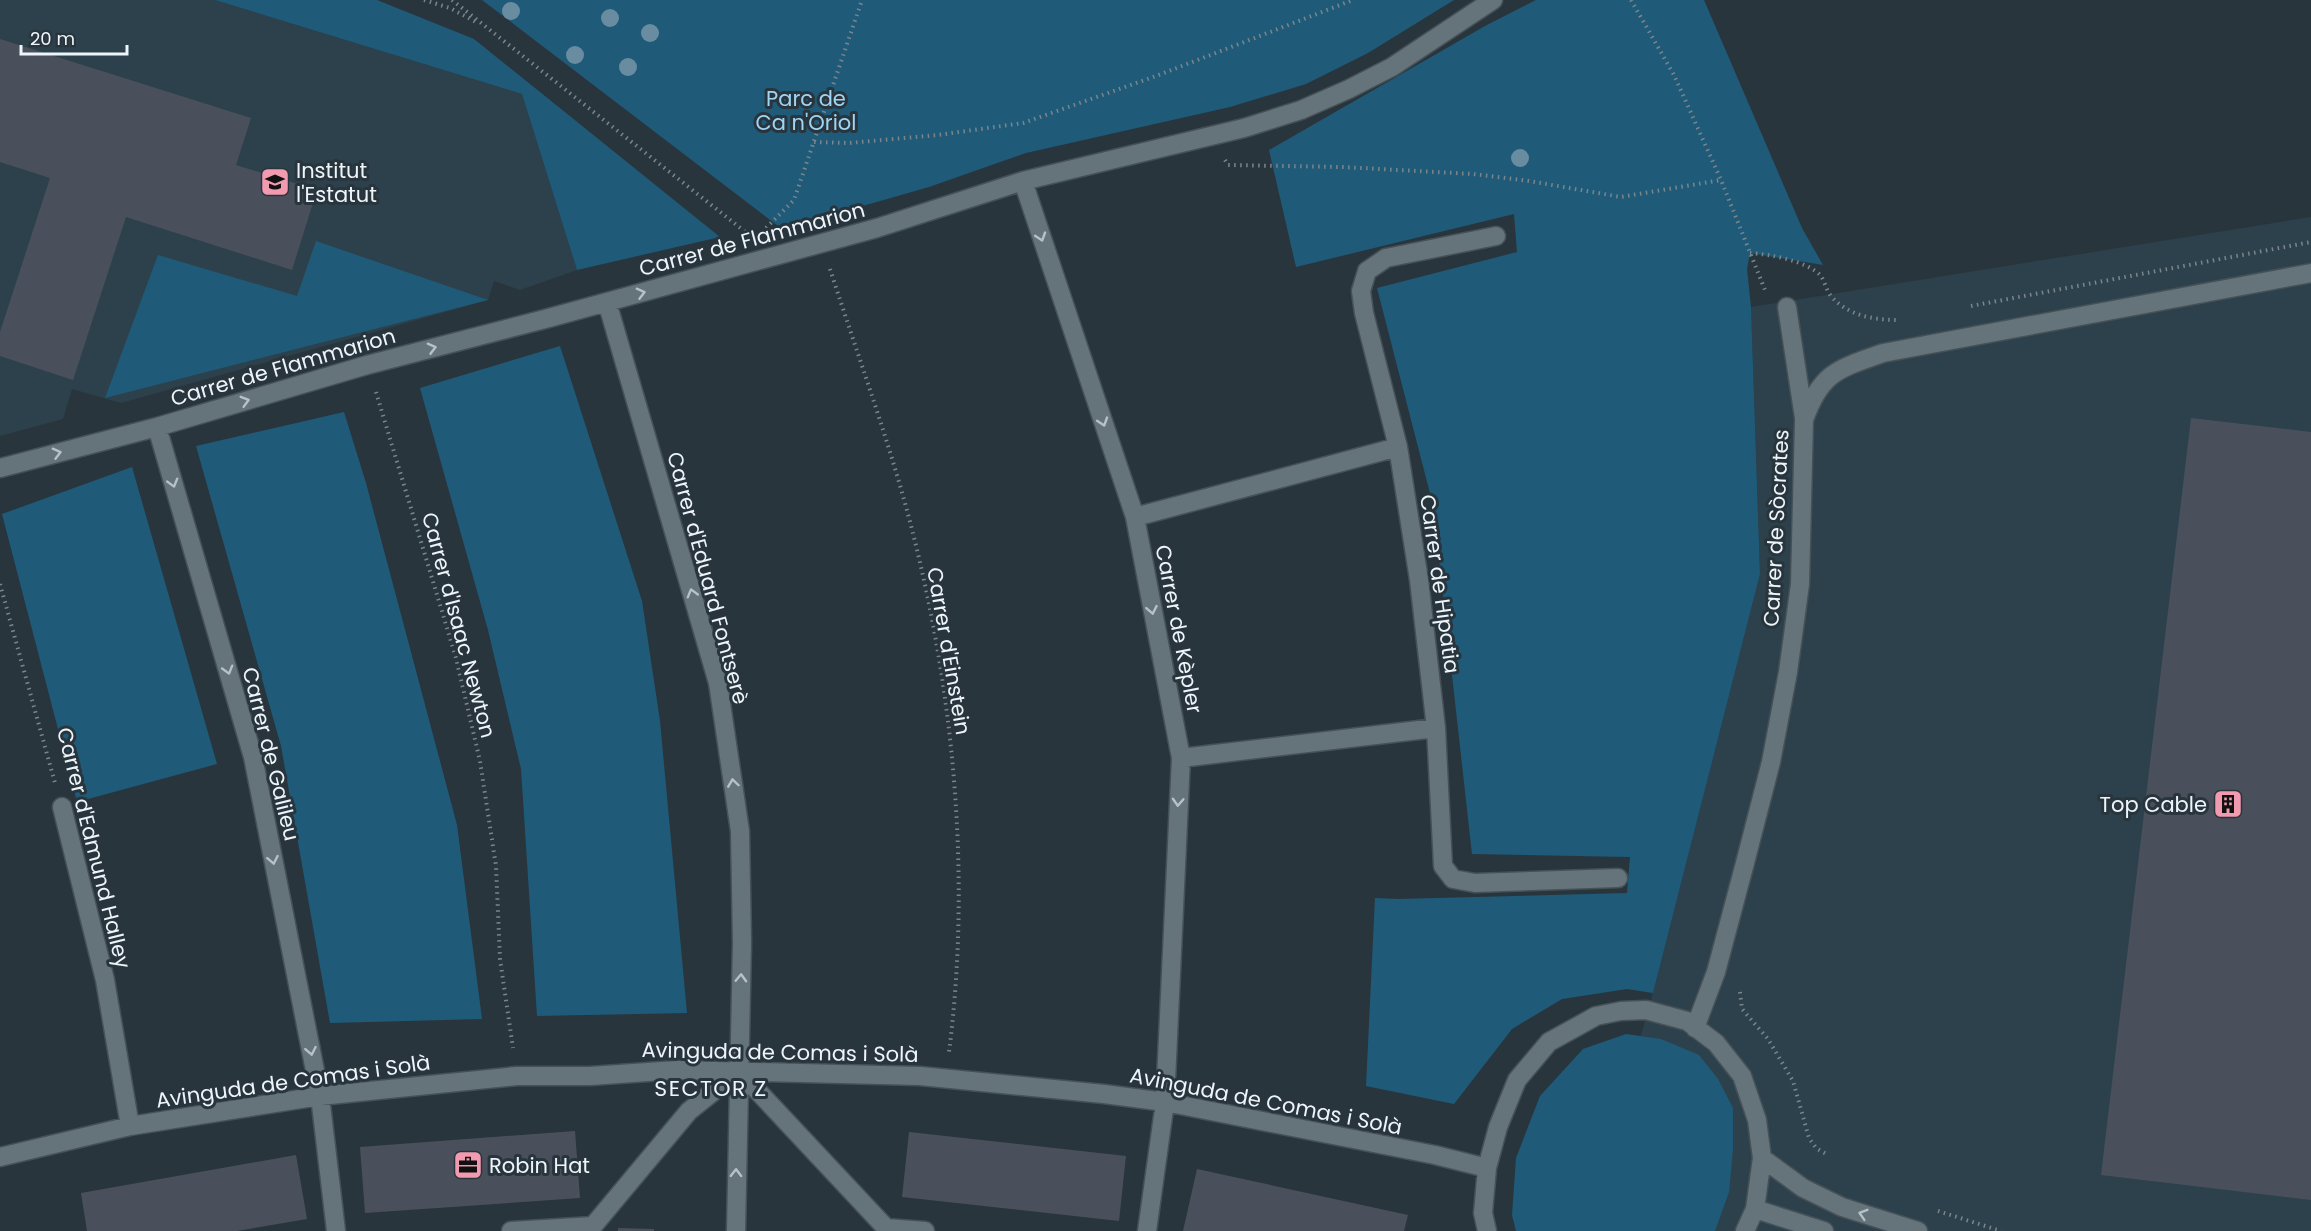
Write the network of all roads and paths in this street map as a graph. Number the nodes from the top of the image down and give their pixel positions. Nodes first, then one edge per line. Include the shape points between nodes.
1 (424, 0) edge
2 (452, 0) edge
3 (862, 0) edge
4 (1353, 0) edge
5 (1493, 0) edge
6 (1631, 0) edge
7 (486, 27) junction
8 (1210, 137) junction
9 (814, 142) junction
10 (1721, 180) junction
11 (1023, 181) junction
12 (1496, 236) dead end
13 (755, 239) junction
14 (2311, 242) edge
15 (821, 243) junction
16 (1750, 252) junction
17 (776, 255) junction
18 (2311, 273) edge
19 (1766, 294) dead end
20 (607, 302) junction
21 (1787, 307) dead end
22 (1965, 307) dead end
23 (1909, 318) dead end
24 (368, 365) junction
25 (1804, 420) junction
26 (157, 427) junction
27 (1398, 447) junction
28 (0, 468) edge
29 (1135, 517) junction
30 (0, 584) edge
31 (1436, 728) junction
32 (1180, 758) junction
33 (62, 807) joint
34 (1618, 878) dead end
35 (1741, 986) dead end
36 (1695, 1028) junction
37 (739, 1071) junction
38 (517, 1076) junction
39 (946, 1078) junction
40 (320, 1096) junction
41 (1165, 1102) junction
42 (130, 1126) junction
43 (1828, 1155) dead end
44 (0, 1157) edge
45 (1762, 1158) junction
46 (1487, 1168) junction
47 (1755, 1209) junction
48 (593, 1229) edge
49 (886, 1229) edge
50 (336, 1231) edge
51 (511, 1231) edge
52 (736, 1231) edge
53 (925, 1231) edge
54 (1148, 1231) edge
55 (1487, 1231) edge
56 (1745, 1231) edge
57 (1824, 1231) edge
58 (1918, 1231) edge

1 - 7 path via 450,8
2 - 7 path
3 - 9 path
4 - 9 path via 1023,123 938,135
5 - 8 street, Carrer de Flammarion via 1392,67 1349,89 1300,110
6 - 10 path via 1674,75
7 - 13 path
8 - 10 path via 1228,165 1473,174 1621,197
8 - 11 street, Carrer de Flammarion
9 - 13 path via 794,200
10 - 16 path
11 - 15 street, Carrer de Flammarion
11 -> 29 street, Carrer de Kèpler
12 - 27 street, Carrer de Hipatia via 1386,258 1368,271 1361,291 1364,313
13 - 17 path
14 - 22 path
15 - 17 street, Carrer de Flammarion
15 - 39 path, Carrer d'Einstein via 905,504 928,604 945,706 957,809 959,889 957,994
16 - 19 path
16 - 23 path via 1795,261 1820,274 1841,305 1867,318
20 -> 17 street, Carrer de Flammarion
18 - 25 street, Carrer de Sòcrates via 1883,353 1828,376 1812,399
24 -> 20 street, Carrer de Flammarion
37 -> 20 street, Carrer d'Eduard Fontserè via 740,831 718,683
21 - 25 street
26 -> 24 street, Carrer de Flammarion
24 - 38 path, Carrer d'Isaac Newton via 456,658 480,760 496,866 500,959
25 - 36 street, Carrer de Sòcrates via 1800,584 1788,672 1748,852 1716,972
28 -> 26 street, Carrer de Flammarion
26 -> 40 street, Carrer de Galileu via 253,757
27 - 29 street
27 - 31 street, Carrer de Hipatia
29 -> 32 street, Carrer de Kèpler
30 - 33 path, Carrer d'Edmund Halley
31 - 32 street
31 - 34 street, Carrer de Hipatia via 1443,866 1453,879 1475,883
32 -> 41 street, Carrer de Kèpler
33 - 42 street, Carrer d'Edmund Halley via 105,980
35 - 43 path via 1742,1009 1786,1067 1799,1096 1809,1138
36 - 45 street via 1716,1043 1742,1076 1757,1120
36 - 46 street via 1687,1021 1646,1010 1621,1011 1596,1016 1549,1042 1516,1080
37 - 38 street, Avinguda de Comas i Solà
37 - 39 street, Avinguda de Comas i Solà
37 - 48 street via 689,1111
37 - 49 street
52 -> 37 street, Carrer d'Eduard Fontserè
38 - 40 street, Avinguda de Comas i Solà
39 - 41 street, Avinguda de Comas i Solà
40 - 42 street, Avinguda de Comas i Solà
40 - 50 street, Carrer de Galileu
41 - 46 street, Avinguda de Comas i Solà
41 - 54 street, Carrer de Kèpler
42 - 44 street, Avinguda de Comas i Solà
45 - 47 street
58 -> 45 street via 1842,1208 1803,1188
46 - 55 street via 1483,1213
47 - 56 street
47 - 57 street
48 - 51 street
49 - 53 street

